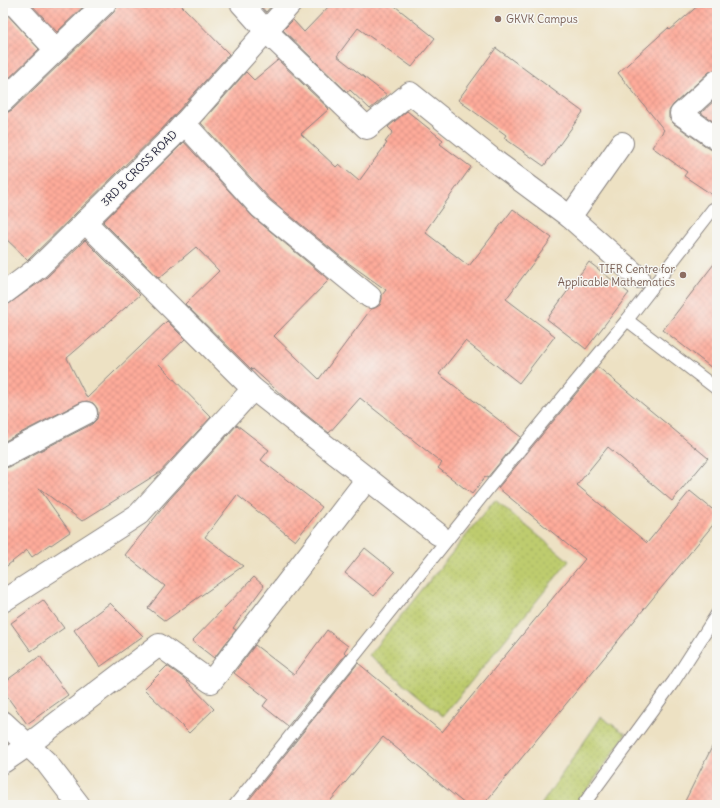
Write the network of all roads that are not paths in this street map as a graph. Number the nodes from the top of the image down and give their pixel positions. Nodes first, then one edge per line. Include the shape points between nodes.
1 (13, 3) edge
2 (105, 3) edge
3 (241, 3) edge
4 (291, 3) edge
5 (266, 31) junction
6 (56, 50) junction
7 (717, 81) edge
8 (3, 101) edge
9 (184, 123) junction
10 (717, 139) edge
11 (622, 143) dead end
12 (717, 213) edge
13 (570, 217) junction
14 (85, 222) junction
15 (638, 277) dead end
16 (3, 294) edge
17 (370, 297) dead end
18 (627, 320) junction
19 (253, 389) junction
20 (717, 389) edge
21 (86, 413) dead end
22 (3, 456) edge
23 (367, 479) junction
24 (438, 534) dead end
25 (3, 601) edge
26 (717, 614) edge
27 (3, 722) edge
28 (28, 745) junction
29 (3, 762) edge
30 (79, 805) edge
31 (235, 805) edge
32 (583, 805) edge

1 - 6 street
2 - 6 street
3 - 5 street
4 - 5 street, 3RD B CROSS ROAD
5 - 9 street, 3RD B CROSS ROAD
5 - 13 street via 367,128 410,93
6 - 8 street
7 - 10 street via 681,114
9 - 14 street, 3RD B CROSS ROAD
9 - 17 street via 261,208
11 - 13 street
12 - 18 lane via 713,209
13 - 15 street
14 - 16 street, 3RD B CROSS ROAD via 39,267
14 - 19 street
18 - 20 lane
18 - 31 lane via 503,470
19 - 23 street
19 - 25 street via 139,514
21 - 22 street
23 - 24 street
23 - 28 street via 211,682 160,646
26 - 32 lane via 674,681
27 - 28 street
28 - 29 street
28 - 30 street via 46,762

